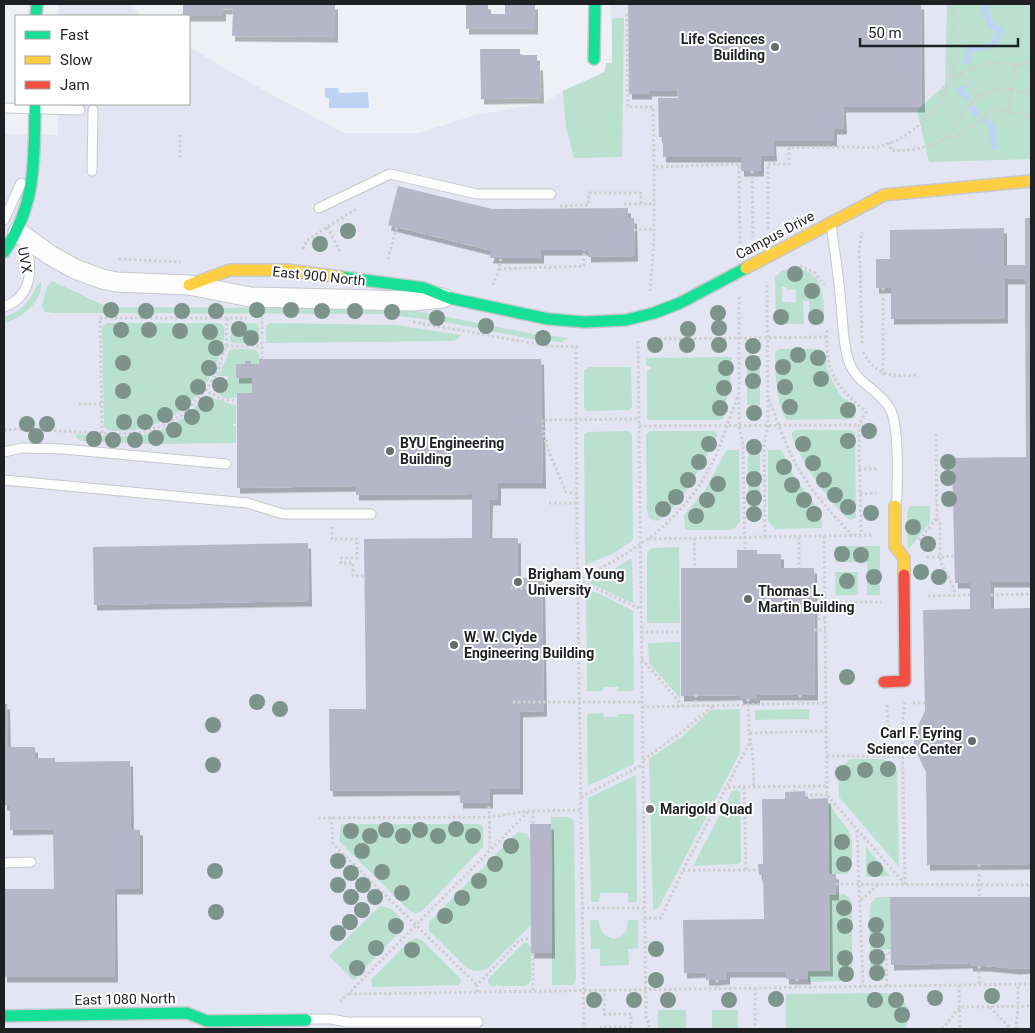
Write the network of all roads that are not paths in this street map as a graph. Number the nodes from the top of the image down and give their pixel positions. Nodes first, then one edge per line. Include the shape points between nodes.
1 (595, 4) edge
2 (594, 59) dead end
3 (34, 106) edge
4 (4, 108) edge
5 (80, 110) dead end
6 (93, 110) dead end
7 (33, 144) junction
8 (92, 171) dead end
9 (1031, 181) edge
10 (551, 194) dead end
11 (319, 208) dead end
12 (830, 222) junction
13 (11, 226) edge
14 (4, 252) edge
15 (189, 285) junction
16 (450, 298) junction
17 (4, 306) edge
18 (536, 316) joint
19 (4, 452) edge
20 (226, 464) dead end
21 (4, 480) edge
22 (895, 506) joint
23 (371, 514) dead end
24 (884, 682) dead end
25 (31, 862) dead end
26 (4, 863) edge
27 (4, 1016) edge
28 (306, 1020) joint
29 (478, 1022) dead end

1 - 2 street
3 - 4 lane
3 - 5 lane
3 - 7 street
6 - 8 lane
7 - 13 lane
7 - 13 street via 28,206
9 - 12 street, Campus Drive via 884,195
10 - 11 lane via 477,194 390,174
12 - 18 street, Campus Drive via 723,281 654,313 605,322
12 - 22 lane via 849,362 855,374 891,409 896,430
13 - 14 street
13 - 15 street, East 900 North via 50,255 88,275 117,282
13 - 17 lane, UVX via 27,253 30,275 23,294
15 - 16 street, East 900 North via 250,297 412,301
15 - 16 street, East 900 North via 230,270 287,270 424,288
16 - 18 street, East 900 North
19 - 20 lane via 22,448 63,449
21 - 23 lane via 246,503 283,514
22 - 24 street via 895,546 904,558 904,681
25 - 26 lane
27 - 28 street, East 1080 North via 42,1019 187,1013 208,1021
28 - 29 lane

